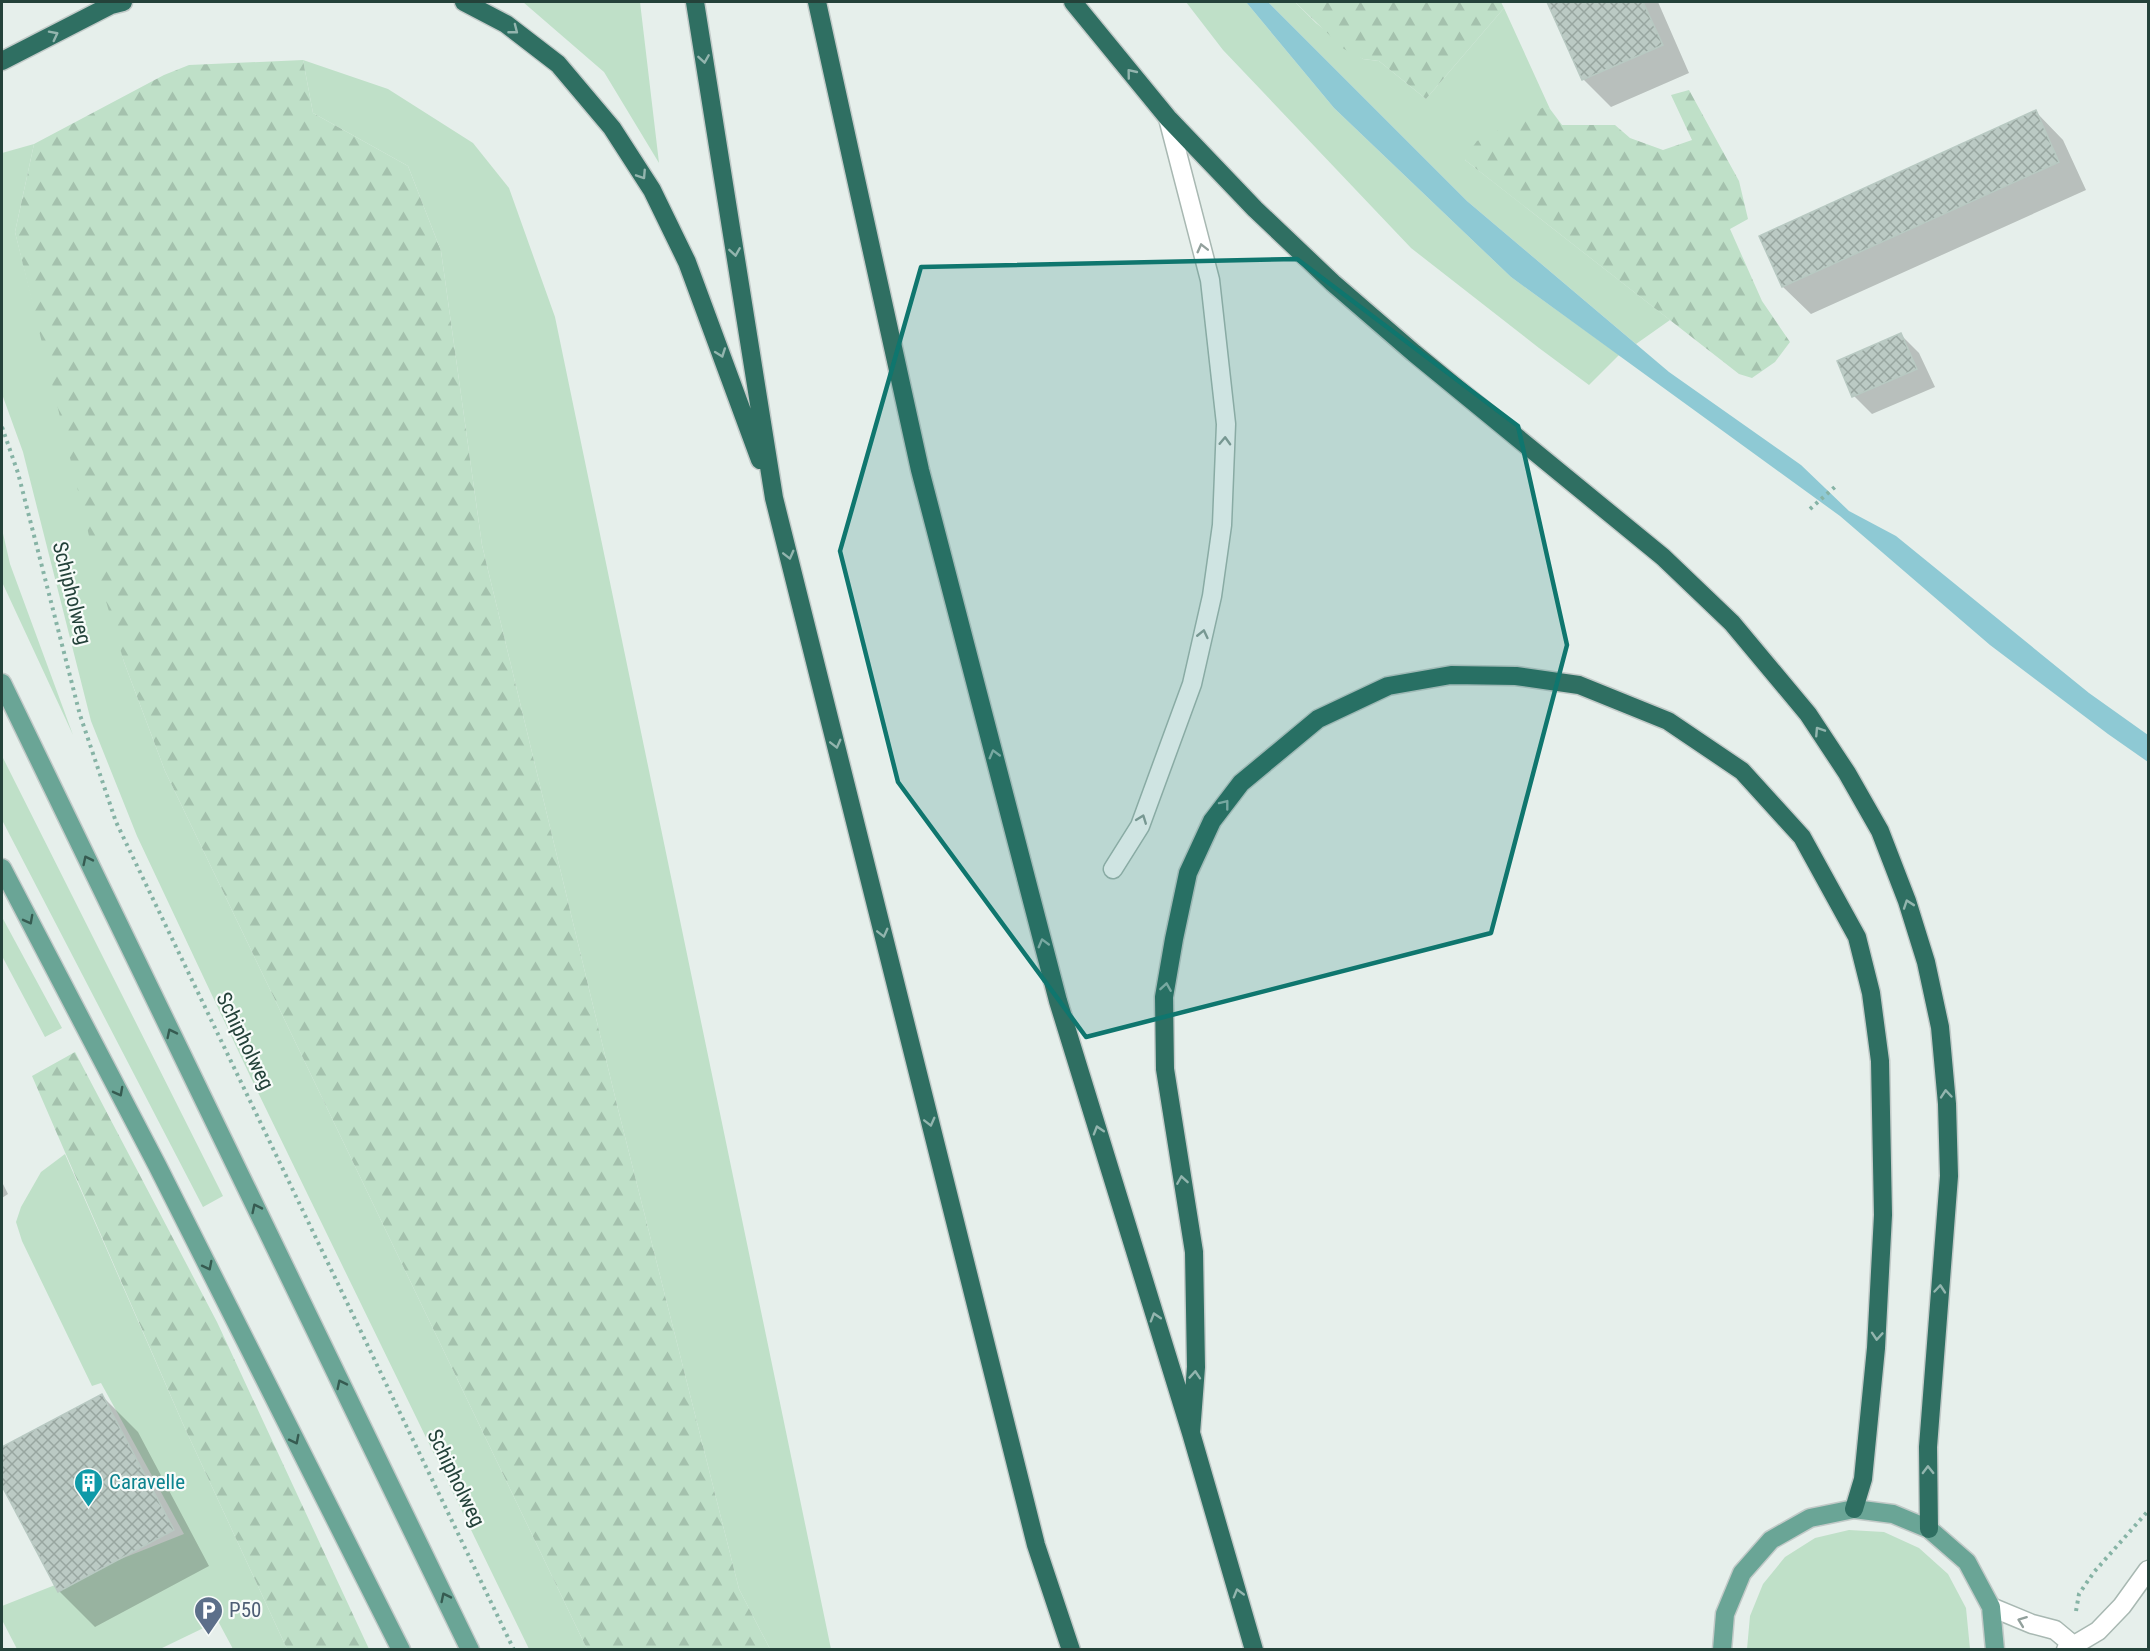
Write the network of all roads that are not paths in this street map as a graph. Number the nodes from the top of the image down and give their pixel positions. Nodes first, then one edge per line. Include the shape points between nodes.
1 (123, 2) edge
2 (464, 2) edge
3 (695, 2) edge
4 (817, 2) edge
5 (1074, 2) edge
6 (2, 61) edge
7 (1168, 118) junction
8 (774, 498) junction
9 (2, 683) edge
10 (2, 868) edge
11 (1113, 869) dead end
12 (1191, 1433) junction
13 (1854, 1509) junction
14 (1929, 1529) junction
15 (2148, 1570) edge
16 (1991, 1607) junction
17 (2069, 1647) edge
18 (400, 1650) edge
19 (470, 1650) edge
20 (1071, 1650) edge
21 (1254, 1650) edge
22 (1722, 1650) edge
23 (1995, 1650) edge

6 -> 1 highway
2 -> 8 highway via 506,24 558,64 612,128 652,190 687,262
3 -> 8 highway
12 -> 4 highway via 1052,978 920,470
7 -> 5 highway
11 -> 7 street via 1140,825 1192,684 1212,596 1222,525 1226,423 1210,280
14 -> 7 highway via 1928,1447 1949,1176 1947,1104 1940,1027 1926,962 1880,831 1808,714 1732,622 1663,557 1333,283 1255,210
8 -> 20 highway via 1036,1545
19 -> 9 main road
10 -> 18 main road via 157,1165
12 -> 13 highway via 1196,1367 1194,1252 1164,1045 1164,998 1188,873 1212,821 1241,783 1318,719 1388,686 1451,675 1516,675 1579,685 1668,721 1742,771 1802,837 1857,937 1871,993 1880,1061 1883,1215 1865,1467
21 -> 12 highway
13 - 14 main road via 1893,1514
13 - 22 main road via 1810,1518 1772,1540 1742,1573 1725,1614
14 - 16 main road via 1967,1562
15 - 17 street via 2098,1631
17 -> 16 street via 2055,1630
16 - 23 main road

